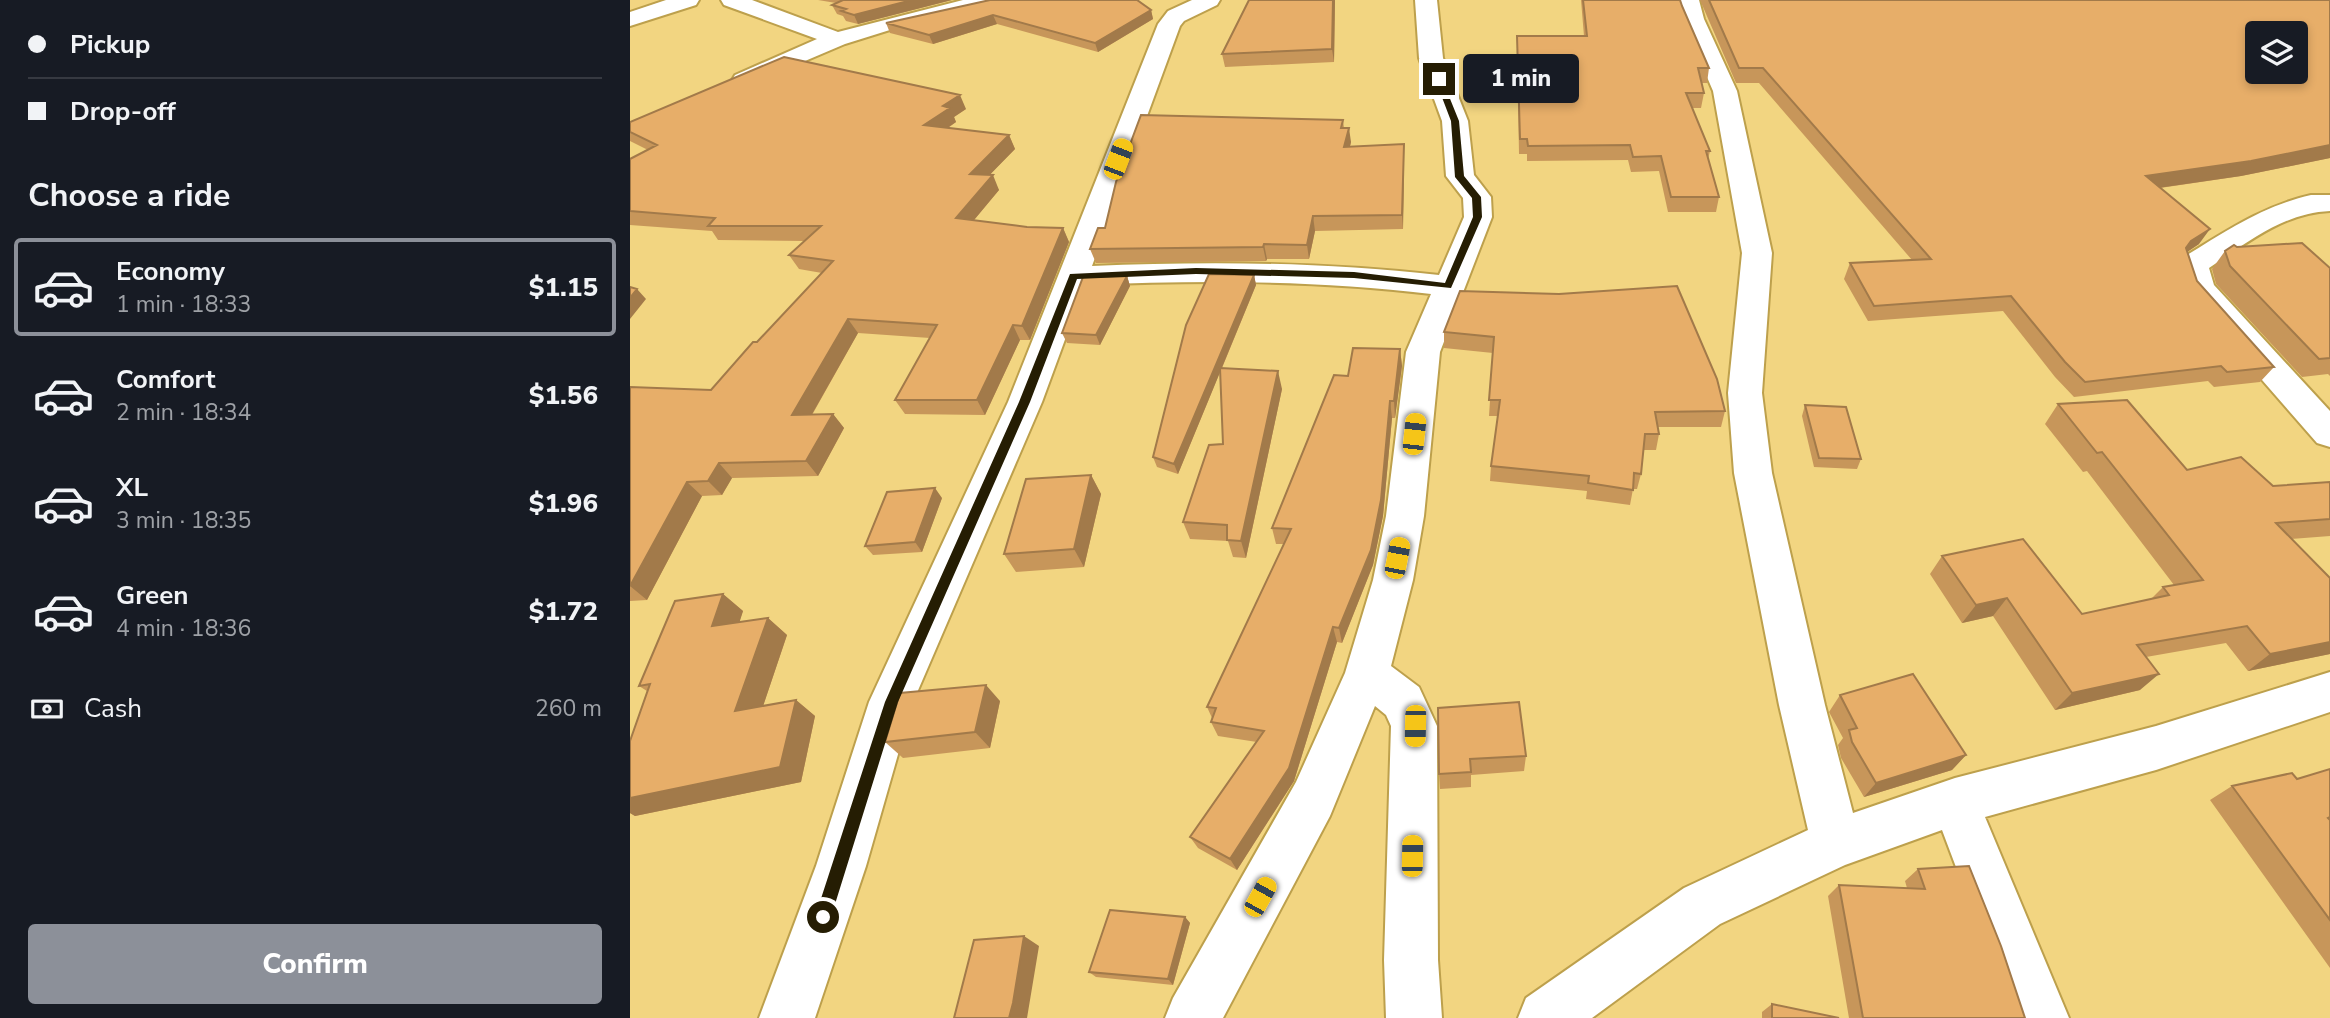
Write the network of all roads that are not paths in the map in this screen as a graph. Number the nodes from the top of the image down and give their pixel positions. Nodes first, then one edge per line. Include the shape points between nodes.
1 (688, 0) edge
2 (732, 0) edge
3 (992, 0) edge
4 (1209, 0) edge
5 (1426, 0) edge
6 (1688, 0) edge
7 (630, 19) edge
8 (837, 39) junction
9 (724, 88) edge
10 (2330, 202) edge
11 (1074, 276) junction
12 (1448, 286) junction
13 (2330, 434) edge
14 (1367, 673) junction
15 (2330, 692) edge
16 (1955, 802) junction
17 (1836, 843) junction
18 (787, 1018) edge
19 (1193, 1018) edge
20 (1414, 1018) edge
21 (1546, 1018) edge
22 (2041, 1018) edge

1 - 7 street
2 - 8 street
3 - 8 street
4 - 11 street via 1169,24
5 - 12 street via 1431,58 1455,121 1460,177 1476,197 1478,217
6 - 17 street via 1725,91 1757,253 1745,393 1753,473
8 - 9 street
10 - 13 street via 2284,209 2193,265 2199,288
11 - 12 street via 1196,271 1354,275
11 - 18 street via 1025,402 891,702 841,866
12 - 14 street via 1423,352 1405,516
14 - 19 street via 1313,799
14 - 20 street via 1403,701 1415,726
15 - 16 street via 2156,748
16 - 17 street
16 - 22 street
17 - 21 street via 1702,906

